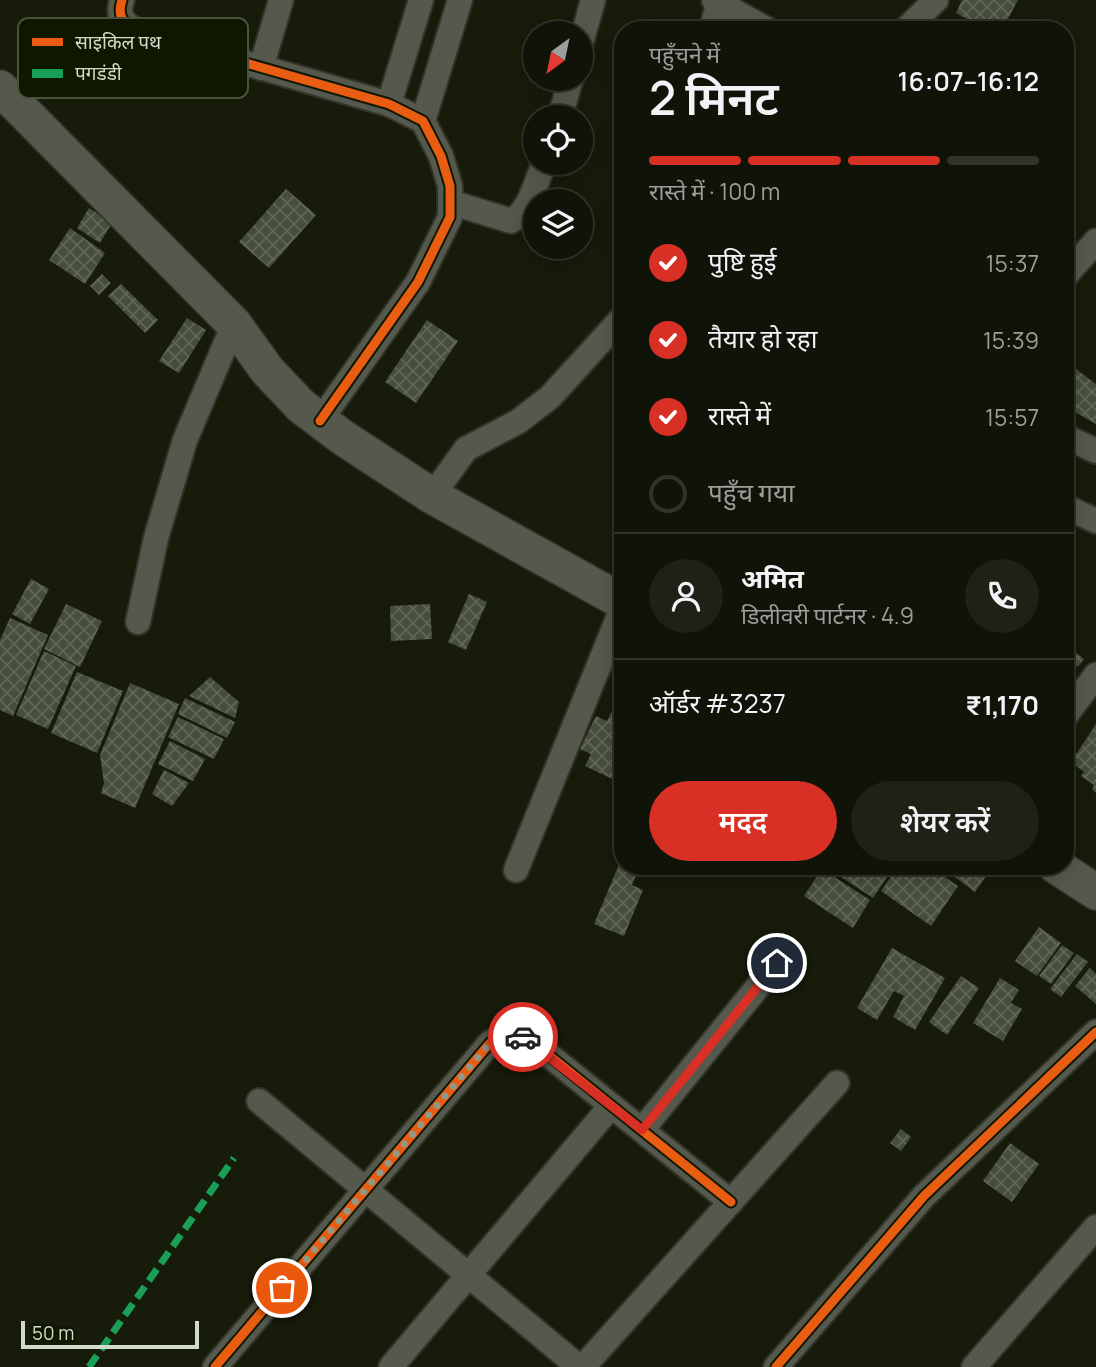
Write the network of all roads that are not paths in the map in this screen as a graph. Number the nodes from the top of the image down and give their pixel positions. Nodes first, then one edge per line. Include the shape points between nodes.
1 (122, 0) edge
2 (281, 0) edge
3 (421, 0) edge
4 (460, 0) edge
5 (593, 0) edge
6 (936, 0) edge
7 (717, 1) edge
8 (121, 18) edge
9 (587, 21) edge
10 (713, 21) edge
11 (752, 21) edge
12 (914, 21) edge
13 (248, 64) edge
14 (261, 68) junction
15 (3, 93) edge
16 (389, 104) junction
17 (423, 121) junction
18 (539, 175) edge
19 (450, 202) junction
20 (1096, 241) edge
21 (1074, 266) edge
22 (234, 324) junction
23 (614, 327) edge
24 (310, 414) junction
25 (1074, 441) edge
26 (1096, 452) edge
27 (432, 496) junction
28 (1074, 511) edge
29 (1096, 521) edge
30 (614, 599) edge
31 (138, 622) dead end
32 (614, 626) edge
33 (1096, 675) edge
34 (1074, 704) edge
35 (516, 870) dead end
36 (1070, 875) edge
37 (1096, 892) edge
38 (777, 963) dead end
39 (1096, 1032) edge
40 (837, 1083) dead end
41 (259, 1101) dead end
42 (611, 1106) junction
43 (642, 1130) junction
44 (365, 1189) junction
45 (731, 1202) junction
46 (1096, 1227) edge
47 (467, 1274) junction
48 (215, 1367) edge
49 (391, 1367) edge
50 (581, 1367) edge
51 (776, 1367) edge
52 (974, 1367) edge

1 - 8 street
2 - 14 street
3 - 16 street
4 - 17 street
5 - 9 street
6 - 12 street
7 - 10 street
7 - 11 street
13 - 14 street
14 - 16 street
15 - 22 main road
16 - 17 street
17 - 19 street via 441,156
18 - 19 street via 526,207 512,221
19 - 24 street via 450,217 418,282
20 - 21 street
22 - 24 main road via 267,370
22 - 31 street via 185,440 156,538
23 - 27 street via 550,397 519,421 466,449
24 - 27 main road
25 - 26 street
27 - 30 main road
28 - 29 street
32 - 35 street
33 - 34 street
36 - 37 main road
38 - 43 street
39 - 51 street via 924,1196
40 - 45 street
41 - 44 street
42 - 43 street
42 - 44 street via 530,1040 507,1034 490,1043
42 - 47 street
43 - 45 street
44 - 47 street
44 - 48 street
45 - 50 street
46 - 52 street
47 - 49 street
47 - 50 street

